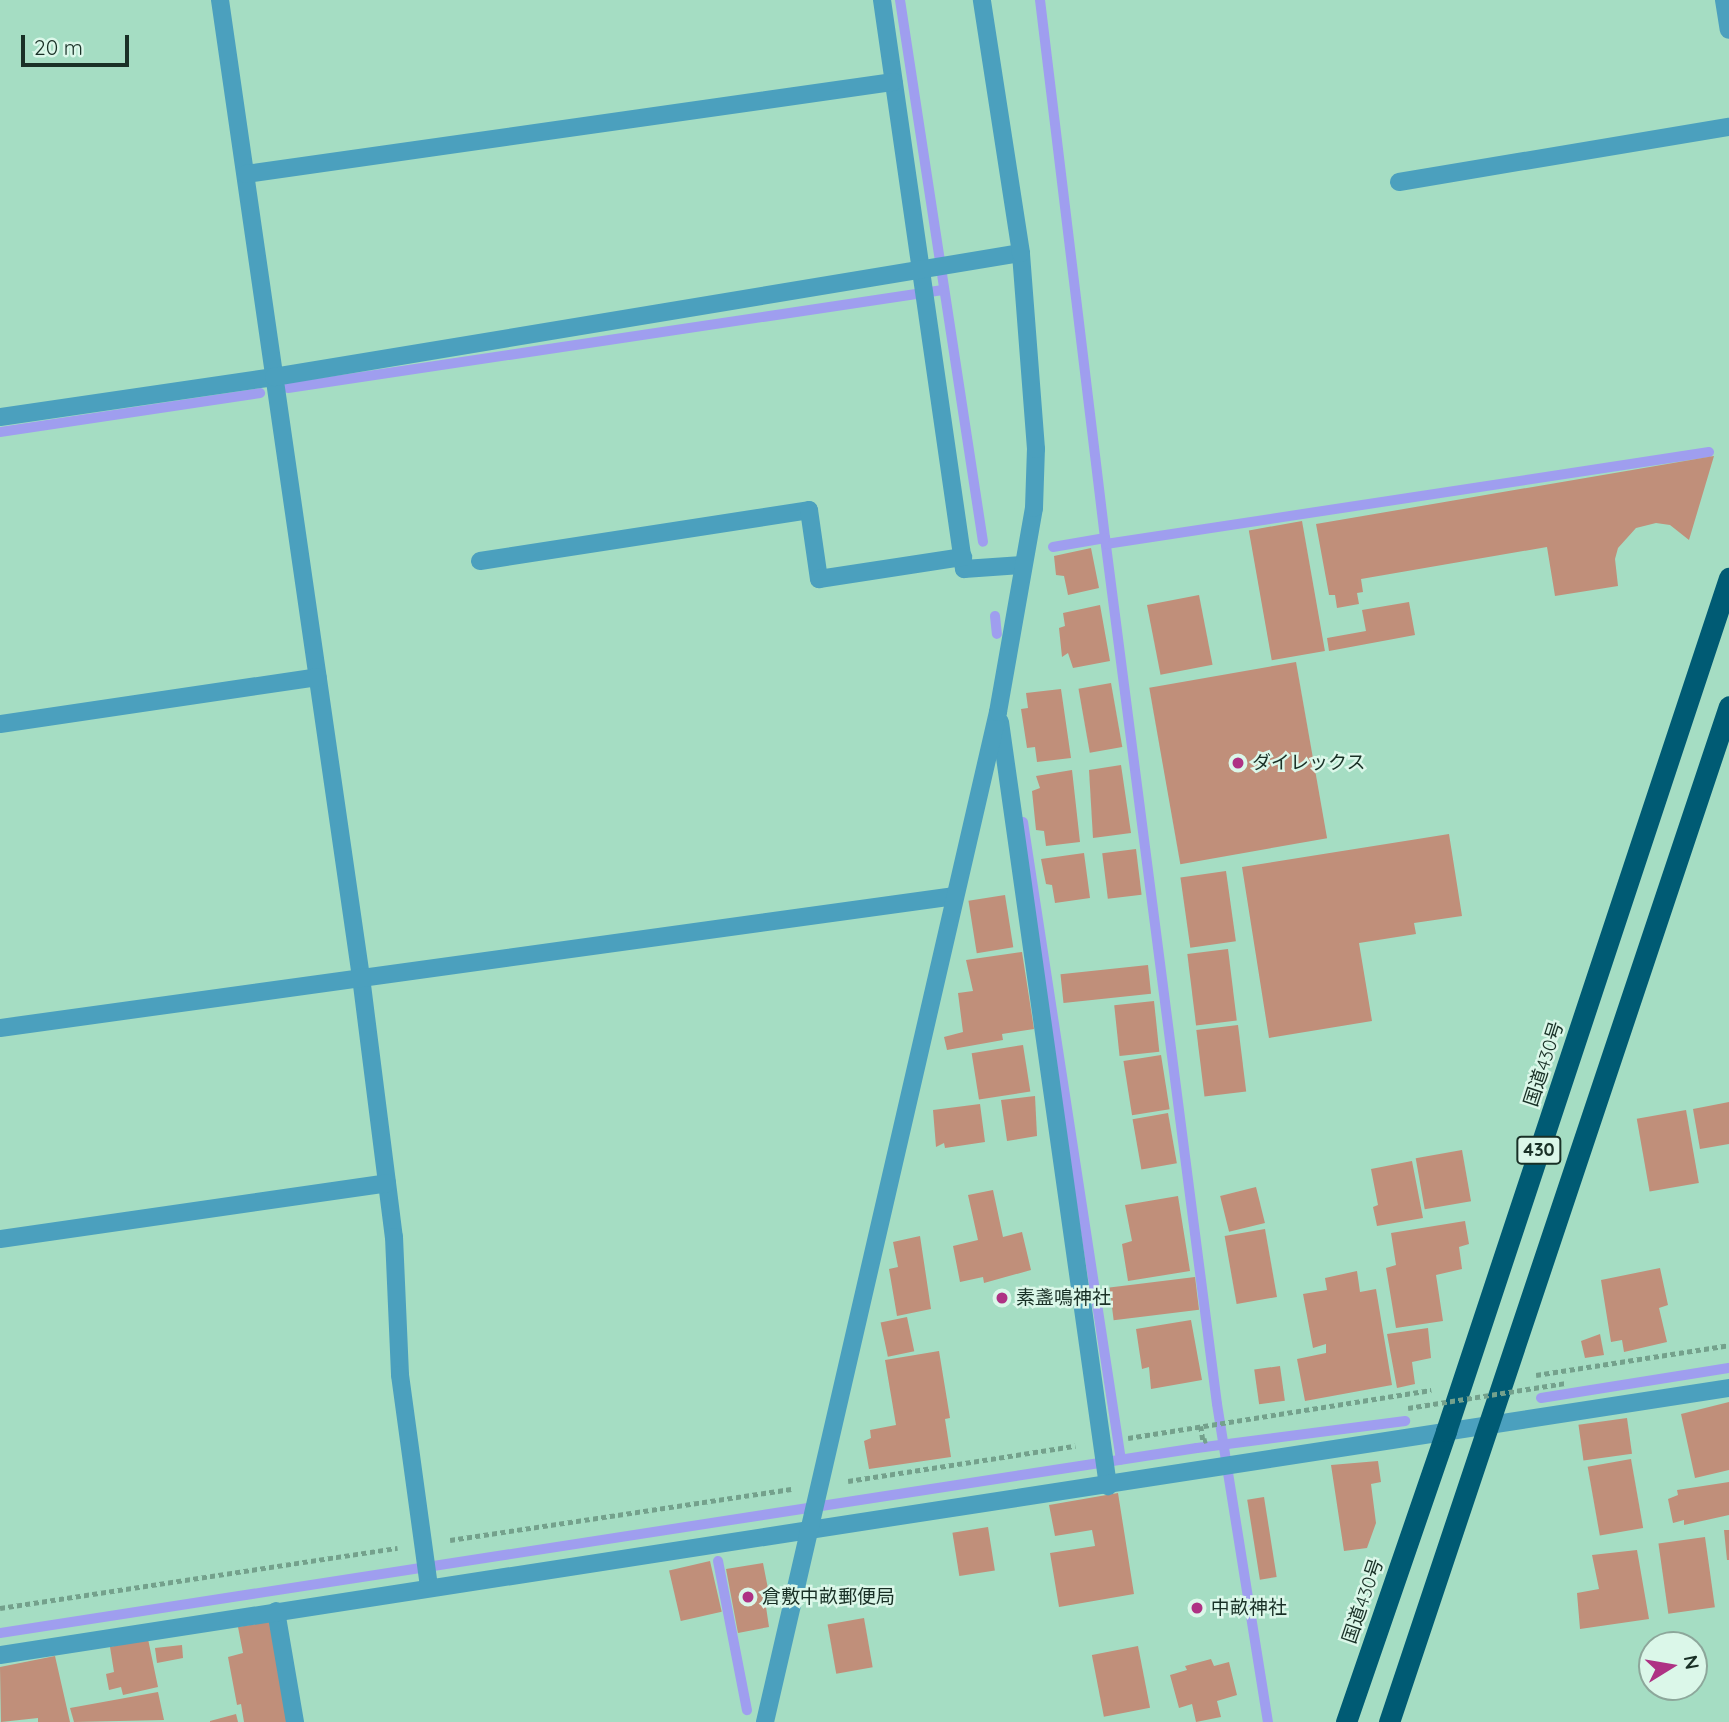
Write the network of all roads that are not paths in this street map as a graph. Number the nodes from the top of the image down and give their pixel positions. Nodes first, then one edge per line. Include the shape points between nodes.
1 (220, 0) edge
2 (882, 0) edge
3 (982, 0) edge
4 (1724, 0) edge
5 (1729, 30) edge
6 (893, 82) junction
7 (1729, 127) edge
8 (246, 174) junction
9 (1399, 182) dead end
10 (1021, 253) junction
11 (933, 266) junction
12 (274, 377) junction
13 (0, 417) edge
14 (962, 557) junction
15 (480, 561) dead end
16 (1023, 565) junction
17 (1729, 578) edge
18 (317, 677) junction
19 (1729, 706) edge
20 (998, 712) junction
21 (0, 724) edge
22 (955, 896) junction
23 (361, 977) junction
24 (0, 1028) edge
25 (387, 1184) junction
26 (0, 1239) edge
27 (1729, 1388) edge
28 (1488, 1426) junction
29 (1446, 1431) junction
30 (1107, 1480) junction
31 (810, 1525) junction
32 (428, 1582) junction
33 (276, 1611) junction
34 (0, 1655) edge
35 (296, 1722) edge
36 (765, 1722) edge
37 (1346, 1722) edge
38 (1388, 1722) edge

1 - 8 street
2 - 6 street
3 - 10 street
4 - 5 street
6 - 8 street
6 - 11 street
7 - 9 street
8 - 12 street
10 - 11 street
10 - 16 street via 1036,449 1034,508
11 - 12 street
11 - 14 street via 924,293
12 - 13 street
12 - 18 street
14 - 15 street via 819,579 809,510
14 - 16 street via 964,569
16 - 20 street
17 - 29 highway, 国道430号 / 430
18 - 21 street
18 - 23 street
19 - 28 highway, 430
20 - 22 street
20 - 30 street
22 - 23 street
22 - 31 street
23 - 24 street
23 - 25 street
25 - 26 street
25 - 32 street via 400,1375
27 - 28 street
28 - 29 street
28 - 38 highway, 430
29 - 30 street via 1225,1467
29 - 37 highway, 国道430号 / 430
30 - 31 street
31 - 32 street
31 - 36 street
32 - 33 street
33 - 34 street
33 - 35 street

